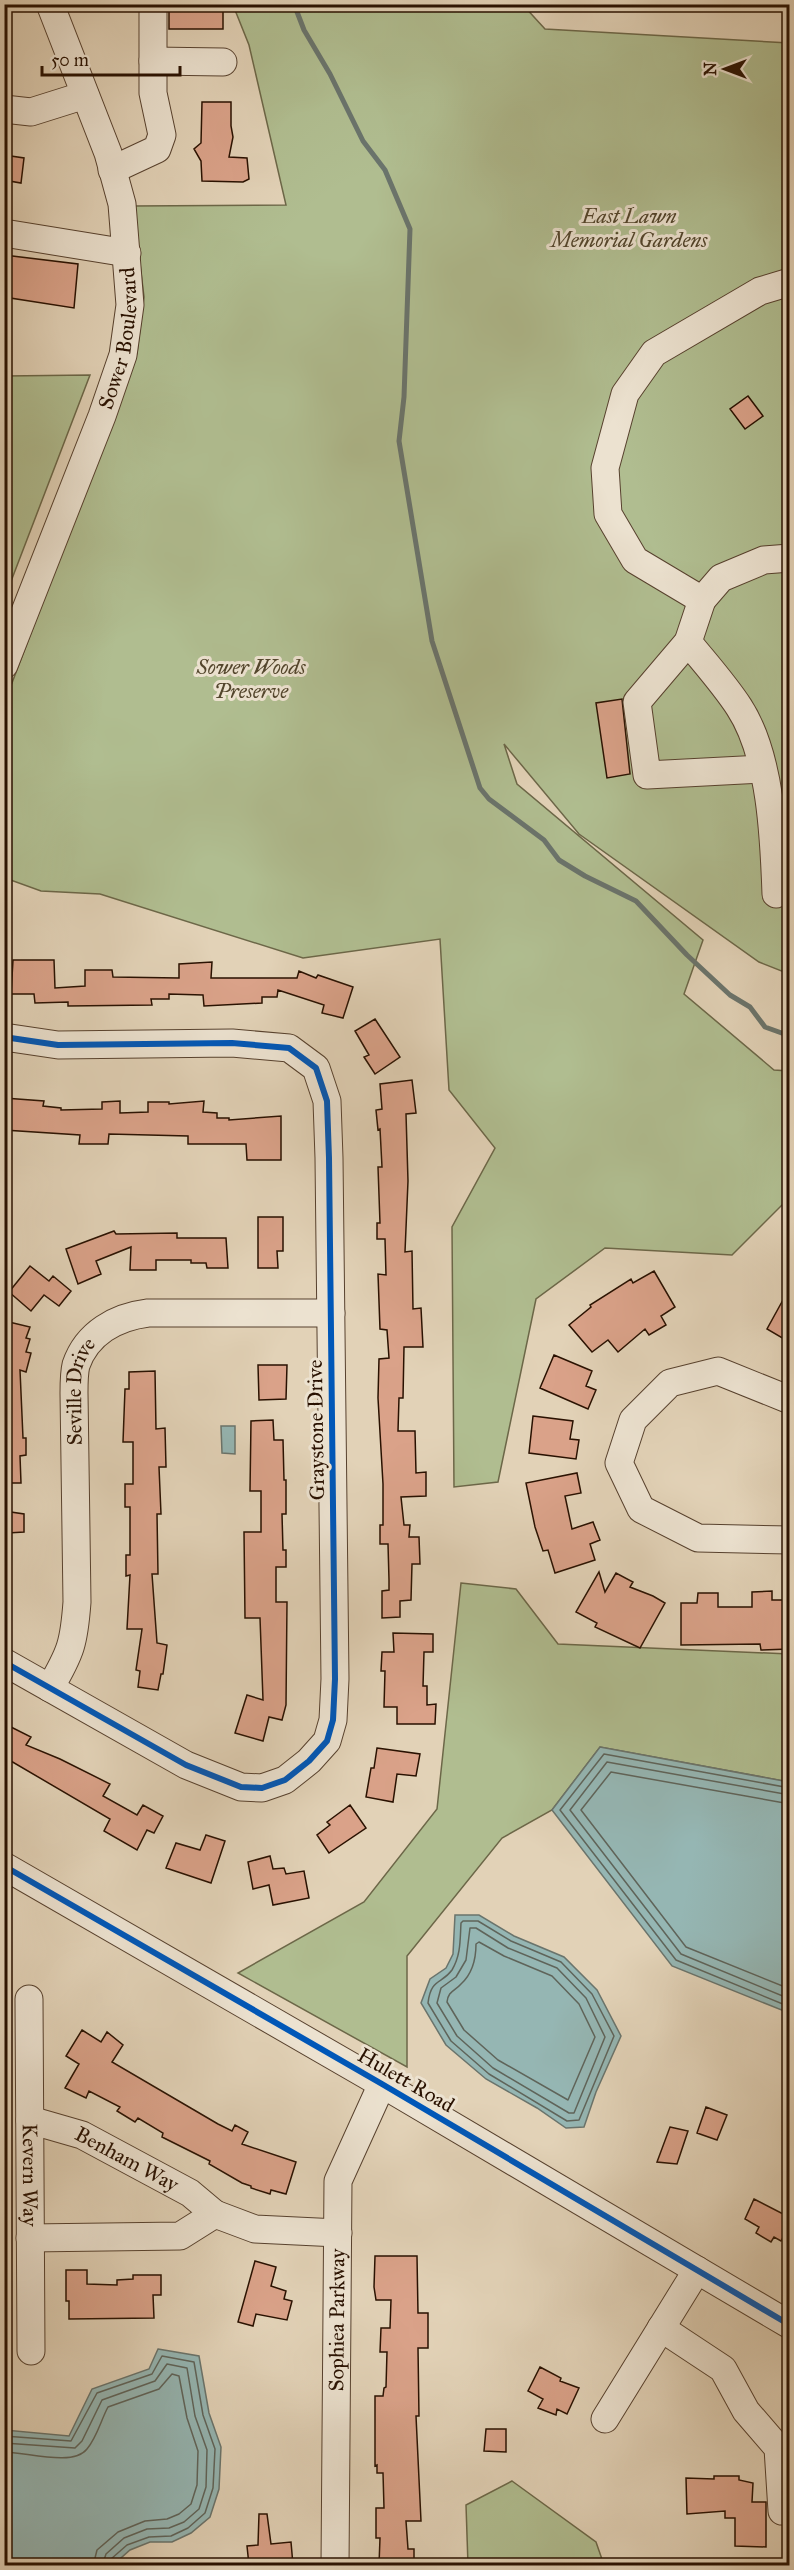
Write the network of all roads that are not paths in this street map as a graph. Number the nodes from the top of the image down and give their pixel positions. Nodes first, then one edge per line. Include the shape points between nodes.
1 (50, 4) edge
2 (153, 4) edge
3 (153, 61) junction
4 (223, 62) dead end
5 (85, 95) junction
6 (4, 109) edge
7 (112, 170) junction
8 (4, 233) edge
9 (127, 253) junction
10 (789, 282) edge
11 (789, 558) edge
12 (702, 600) junction
13 (688, 642) junction
14 (4, 665) edge
15 (762, 770) junction
16 (776, 894) dead end
17 (4, 1037) edge
18 (331, 1313) junction
19 (789, 1400) edge
20 (789, 1540) edge
21 (4, 1662) edge
22 (50, 1688) junction
23 (4, 1866) edge
24 (29, 1999) dead end
25 (382, 2084) junction
26 (30, 2120) junction
27 (215, 2214) junction
28 (338, 2233) junction
29 (30, 2238) junction
30 (697, 2270) junction
31 (789, 2325) edge
32 (661, 2328) junction
33 (31, 2351) dead end
34 (605, 2419) dead end
35 (782, 2511) dead end
36 (335, 2565) edge

1 - 5 street, Sower Boulevard
2 - 3 street
3 - 4 street
3 - 7 street via 153,93 162,135 157,149
5 - 6 street via 31,112
5 - 7 street, Sower Boulevard
7 - 9 street, Sower Boulevard via 122,204
8 - 9 street
9 - 14 street, Sower Boulevard via 130,305 123,355
10 - 12 street via 760,291 654,352 625,394 605,468 608,514 635,560
11 - 12 street via 764,560 721,578
12 - 13 street
13 - 15 street via 740,708 759,748
13 - 15 street via 637,702 647,775
15 - 16 street via 774,827
17 - 18 street, Graystone Drive via 58,1045 232,1043 289,1048 316,1068 327,1101
18 - 22 street, Seville Drive via 148,1313 127,1316 97,1333 76,1366 74,1393 75,1634 70,1654
18 - 22 street, Graystone Drive via 335,1679 333,1720 327,1741 285,1780 262,1788 241,1787 186,1765
19 - 20 street via 718,1371 670,1383 633,1420 619,1463 641,1509 698,1538
21 - 22 street, Graystone Drive
23 - 25 street, Hulett Road
24 - 26 street, Kevern Way
25 - 28 street, Sophiea Parkway via 338,2181
25 - 30 street, Hulett Road
26 - 27 street, Benham Way via 82,2135 190,2193
26 - 29 street, Kevern Way
27 - 28 street, Benham Way via 255,2229
27 - 29 street via 180,2236
28 - 36 street, Sophiea Parkway
29 - 33 street, Kevern Way
30 - 31 street, Hulett Road
30 - 32 street
32 - 34 street
32 - 35 street via 723,2369 746,2410 778,2448

